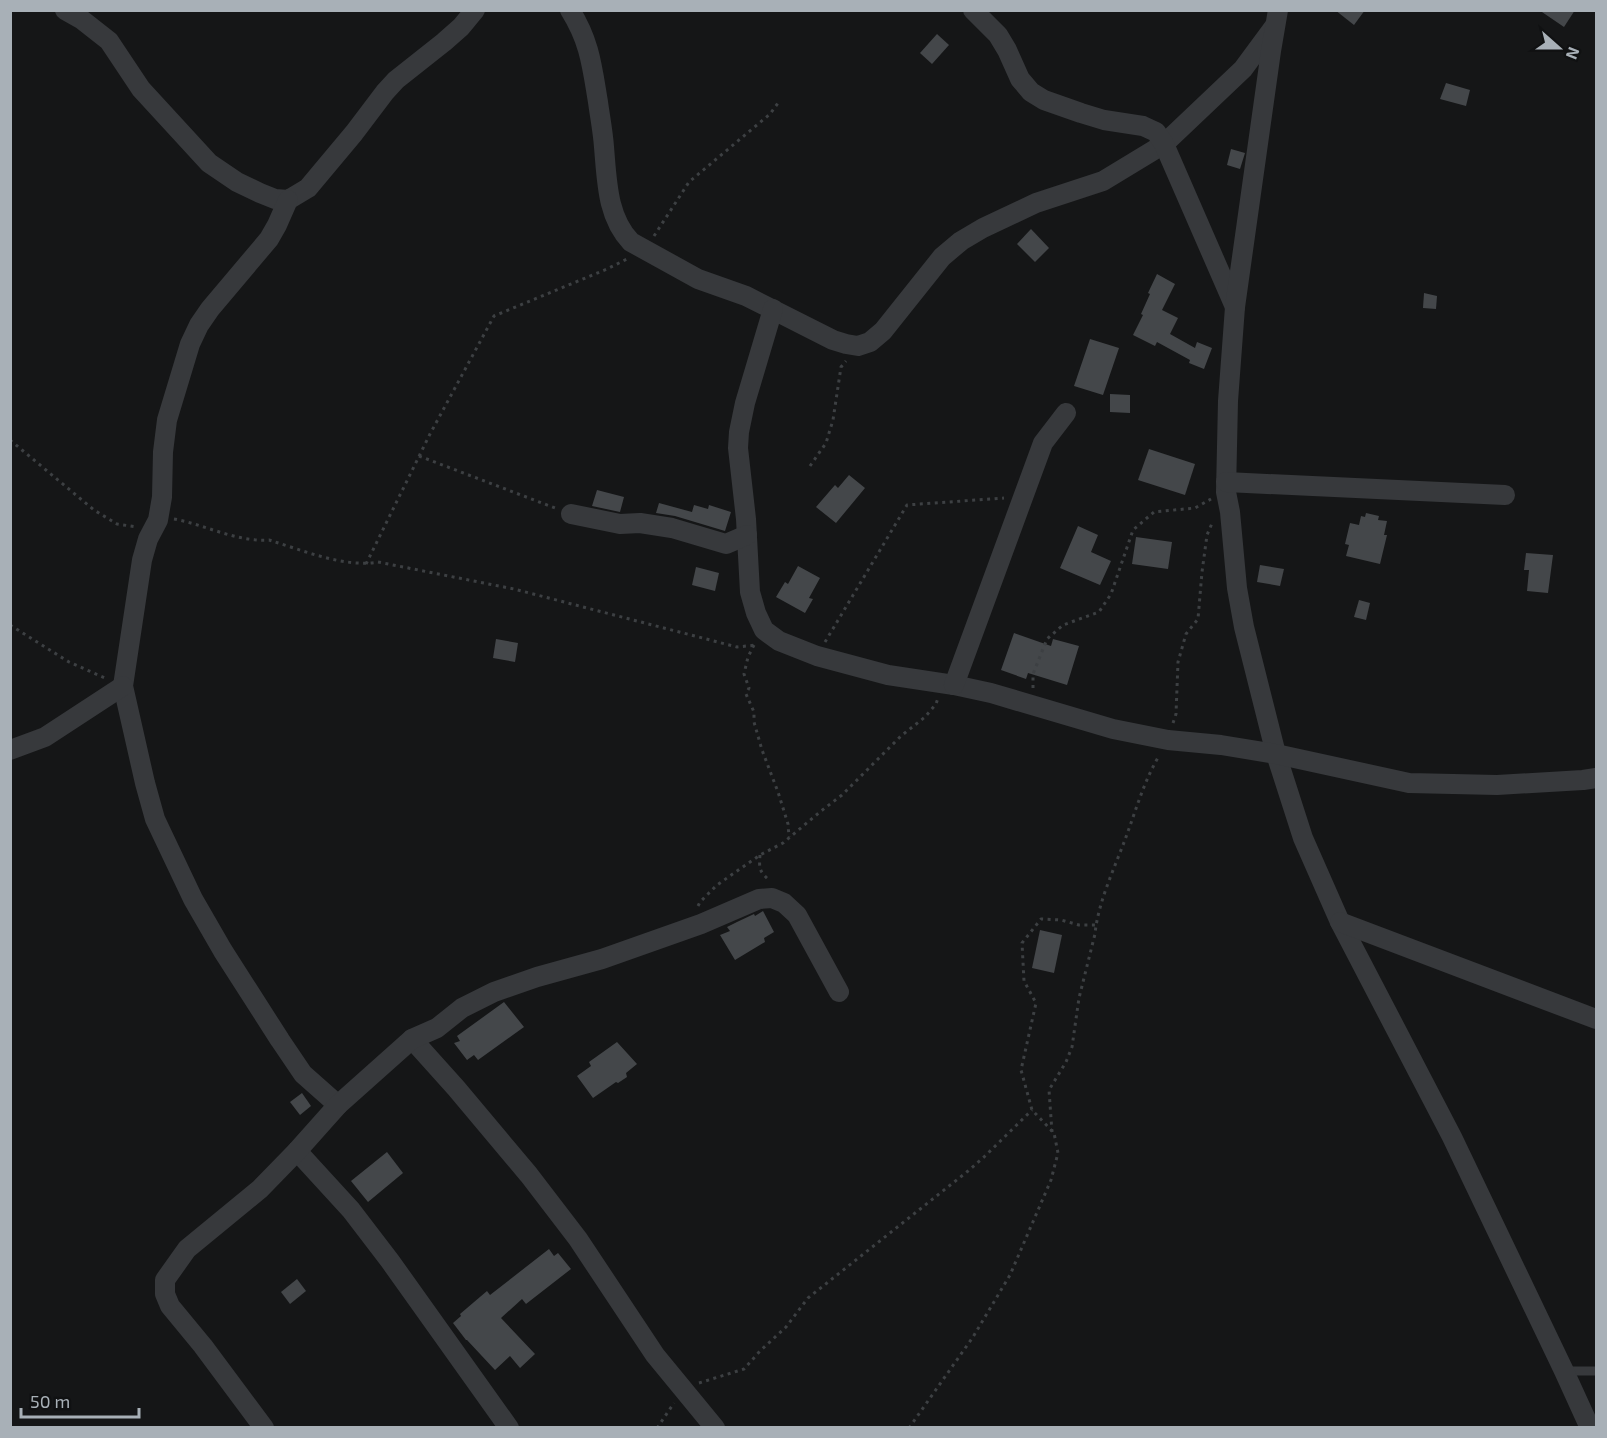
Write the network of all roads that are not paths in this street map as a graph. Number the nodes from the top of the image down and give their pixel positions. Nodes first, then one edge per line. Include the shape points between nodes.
1 (65, 10) edge
2 (475, 10) edge
3 (570, 10) edge
4 (973, 10) edge
5 (1277, 17) edge
6 (1164, 144) junction
7 (288, 200) junction
8 (1235, 308) junction
9 (773, 309) junction
10 (1066, 413) dead end
11 (1226, 487) junction
12 (1505, 495) dead end
13 (571, 514) road end
14 (747, 535) junction
15 (948, 684) junction
16 (123, 686) junction
17 (10, 750) edge
18 (1276, 754) junction
19 (1596, 778) edge
20 (1340, 922) junction
21 (839, 992) dead end
22 (1596, 1019) edge
23 (412, 1039) junction
24 (338, 1105) junction
25 (297, 1151) junction
26 (1564, 1371) junction
27 (1596, 1371) edge
28 (264, 1428) edge
29 (509, 1428) edge
30 (715, 1428) edge
31 (1590, 1428) edge

1 - 7 street via 109,41 141,89 209,163 260,193
2 - 7 street via 461,27 396,80 308,188
3 - 9 street via 591,56 607,190 623,234 698,279
4 - 6 street via 998,35 1020,79 1031,92 1096,117 1143,126 1156,132
5 - 6 street via 1243,69
5 - 8 street
6 - 8 street
6 - 9 street via 1103,181 1036,203 961,241 942,256 884,331 870,342 858,346 833,340
7 - 16 street via 269,238 210,309 190,344 167,420 162,497 142,560
8 - 11 street
9 - 14 street via 739,432
10 - 15 street via 1043,443
11 - 12 street
11 - 18 street via 1244,627
13 - 14 street via 620,524 672,528 726,544
14 - 15 street via 750,592 766,639 888,675
15 - 18 street via 1113,729
16 - 17 street via 45,737
16 - 24 street via 156,819 193,899 303,1074
18 - 19 street via 1409,783 1497,785
18 - 20 street via 1303,837
20 - 22 street
20 - 26 street via 1452,1137
21 - 23 street via 797,915 784,903 772,898 759,899 602,959 494,992
23 - 24 street
23 - 30 street via 529,1175 578,1239 655,1355
24 - 25 street
25 - 28 street via 260,1189 187,1249 165,1280 170,1306
25 - 29 street via 351,1210
26 - 27 lane
26 - 31 street

